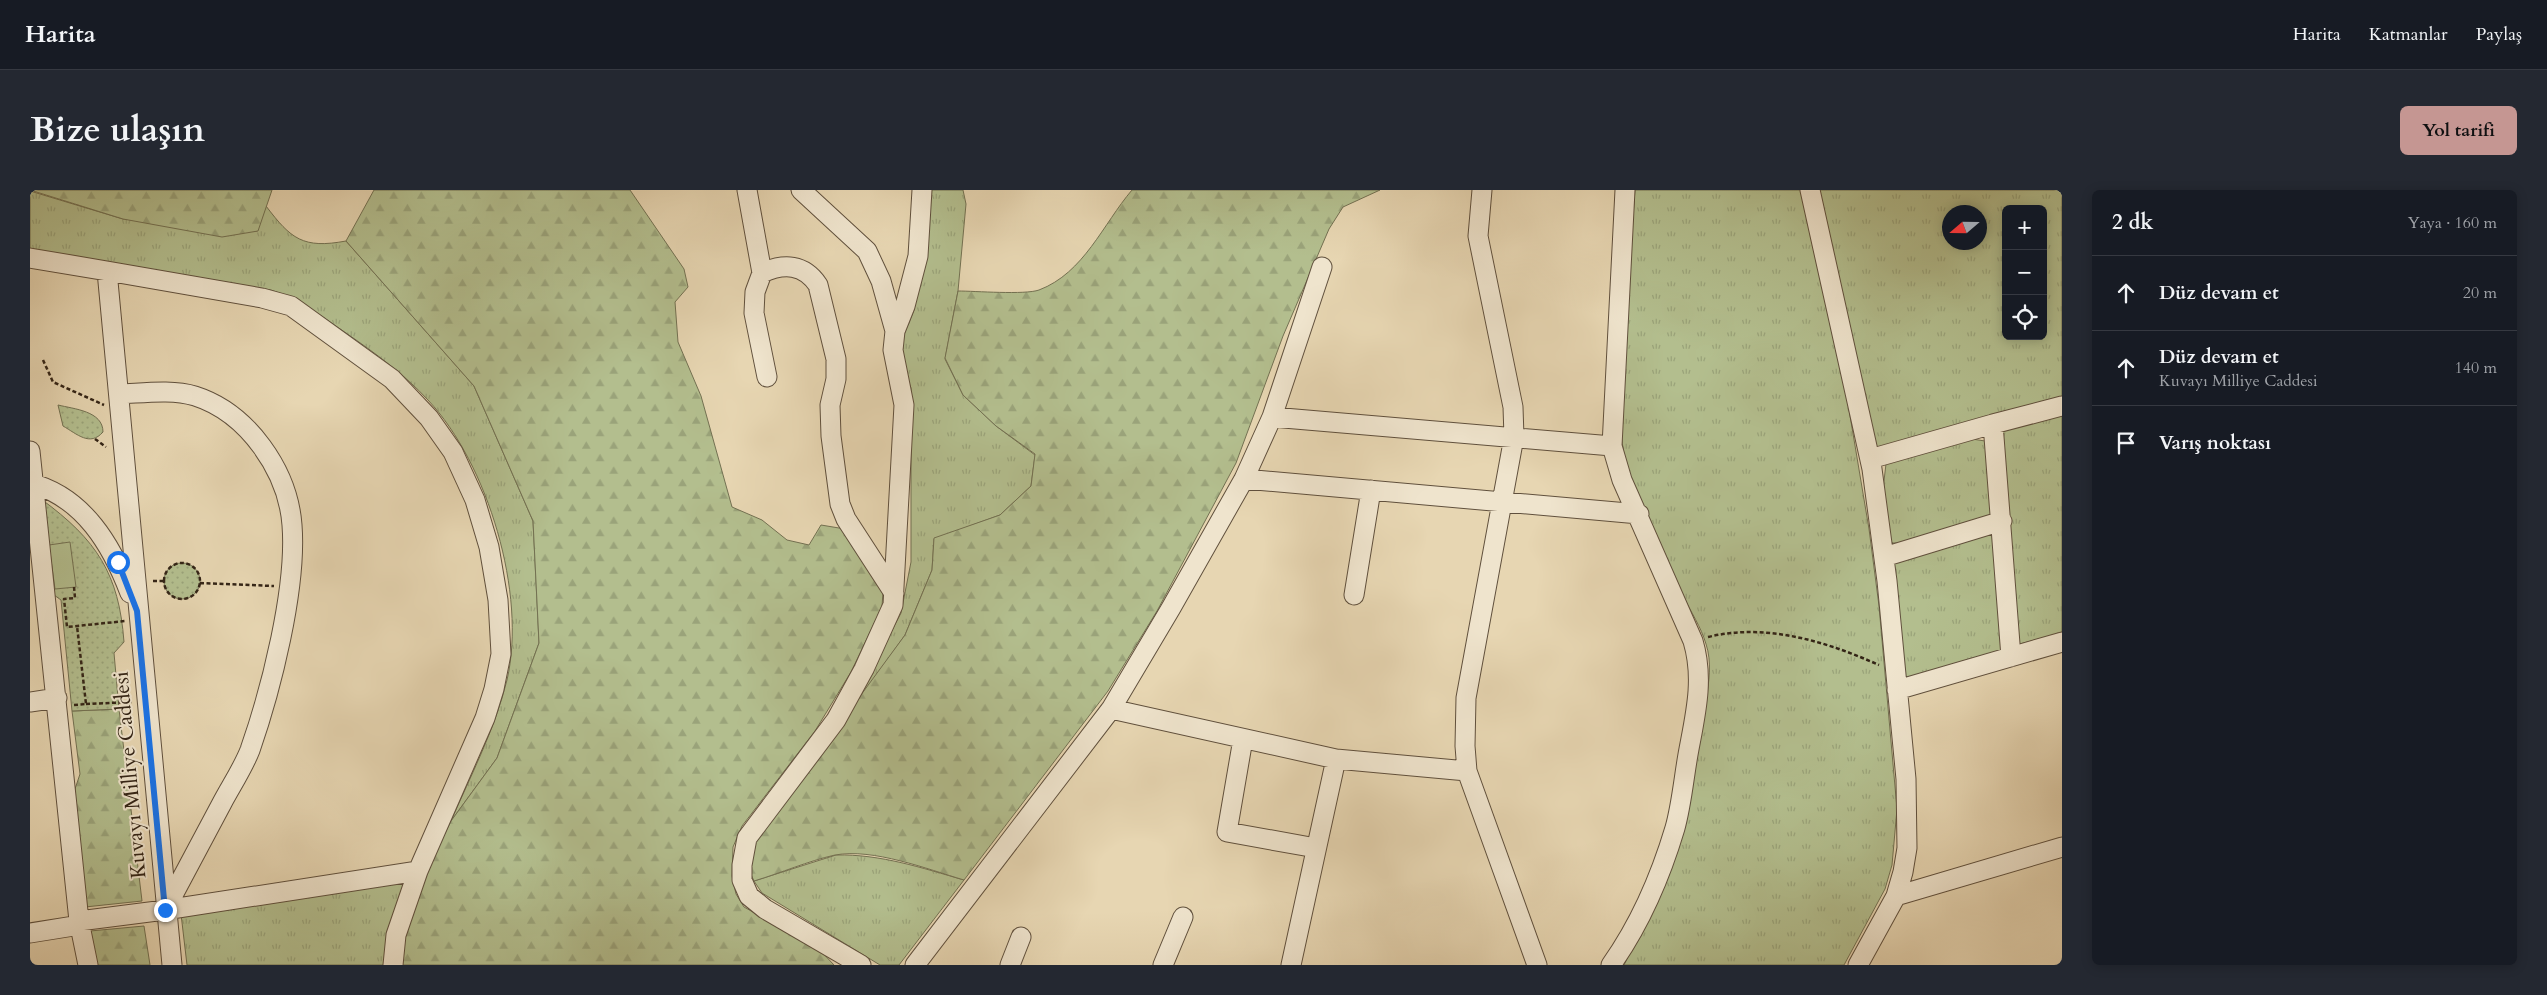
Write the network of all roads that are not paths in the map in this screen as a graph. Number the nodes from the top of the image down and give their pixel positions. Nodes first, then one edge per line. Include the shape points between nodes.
1 (747, 190) edge
2 (801, 190) edge
3 (922, 190) edge
4 (1482, 190) edge
5 (1625, 190) edge
6 (1810, 190) edge
7 (30, 258) edge
8 (1322, 266) dead end
9 (107, 271) junction
10 (762, 272) junction
11 (895, 331) junction
12 (767, 377) dead end
13 (121, 403) junction
14 (2062, 406) edge
15 (1272, 417) junction
16 (1993, 424) junction
17 (1514, 437) junction
18 (1612, 446) junction
19 (30, 451) edge
20 (1870, 459) junction
21 (1244, 479) junction
22 (32, 484) edge
23 (1371, 490) junction
24 (1502, 501) junction
25 (1638, 514) junction
26 (2002, 521) junction
27 (1884, 557) junction
28 (894, 593) junction
29 (1354, 596) dead end
30 (138, 615) junction
31 (2062, 642) edge
32 (2011, 657) junction
33 (1896, 681) junction
34 (30, 702) edge
35 (57, 702) junction
36 (1111, 709) junction
37 (1243, 739) junction
38 (1336, 759) junction
39 (1467, 771) junction
40 (1316, 848) junction
41 (2062, 848) edge
42 (418, 871) junction
43 (1896, 896) junction
44 (165, 910) junction
45 (1182, 917) dead end
46 (80, 923) junction
47 (30, 933) edge
48 (1021, 937) dead end
49 (88, 965) edge
50 (172, 965) edge
51 (393, 965) edge
52 (861, 965) edge
53 (915, 965) edge
54 (1010, 965) edge
55 (1163, 965) edge
56 (1291, 965) edge
57 (1537, 965) edge
58 (1611, 965) edge
59 (1858, 965) edge

1 - 10 street
2 - 11 street via 867,251 875,263
3 - 11 street via 918,256
4 - 17 street via 1478,236 1513,407
5 - 18 street
6 - 20 street
7 - 9 street
8 - 15 street
9 - 13 street
9 - 42 street via 291,306 392,379 429,418 453,452 475,500 489,547 498,600 500,654 485,718
10 - 12 street via 754,314
10 - 28 street via 786,266 801,269 811,274 818,285 836,359 836,379 830,405 840,504 846,519
11 - 28 street via 892,350 904,405
13 - 30 street
13 - 44 street via 168,393 194,396 216,406 257,437 268,453 291,515 288,587 270,681 249,752
14 - 16 street
15 - 17 street
15 - 21 street
16 - 20 street
16 - 26 street
17 - 18 street
17 - 24 street
18 - 25 street via 1622,480
19 - 22 street
20 - 27 street
21 - 23 street
21 - 36 street
22 - 30 street via 68,502 97,529 118,562
22 - 35 street
23 - 24 street
23 - 29 street
24 - 25 street
24 - 39 street via 1466,698
25 - 58 street via 1693,641 1700,688 1675,827 1651,892 1625,946
26 - 27 street
26 - 32 street
27 - 33 street
28 - 52 street via 893,606 836,720 747,838 742,865 742,880 750,896 765,909
30 - 44 street, Kuvayı Milliye Caddesi
31 - 32 street
32 - 33 street
33 - 43 street via 1908,823 1907,848
34 - 35 street
35 - 46 street
36 - 37 street
36 - 53 street
37 - 38 street
37 - 40 street via 1227,832
38 - 39 street
38 - 40 street
39 - 57 street
40 - 56 street
41 - 43 street
42 - 44 street
42 - 51 street via 396,935
43 - 59 street
44 - 46 street
44 - 50 street, Kuvayı Milliye Caddesi
45 - 55 street
46 - 47 street
46 - 49 street
48 - 54 street

